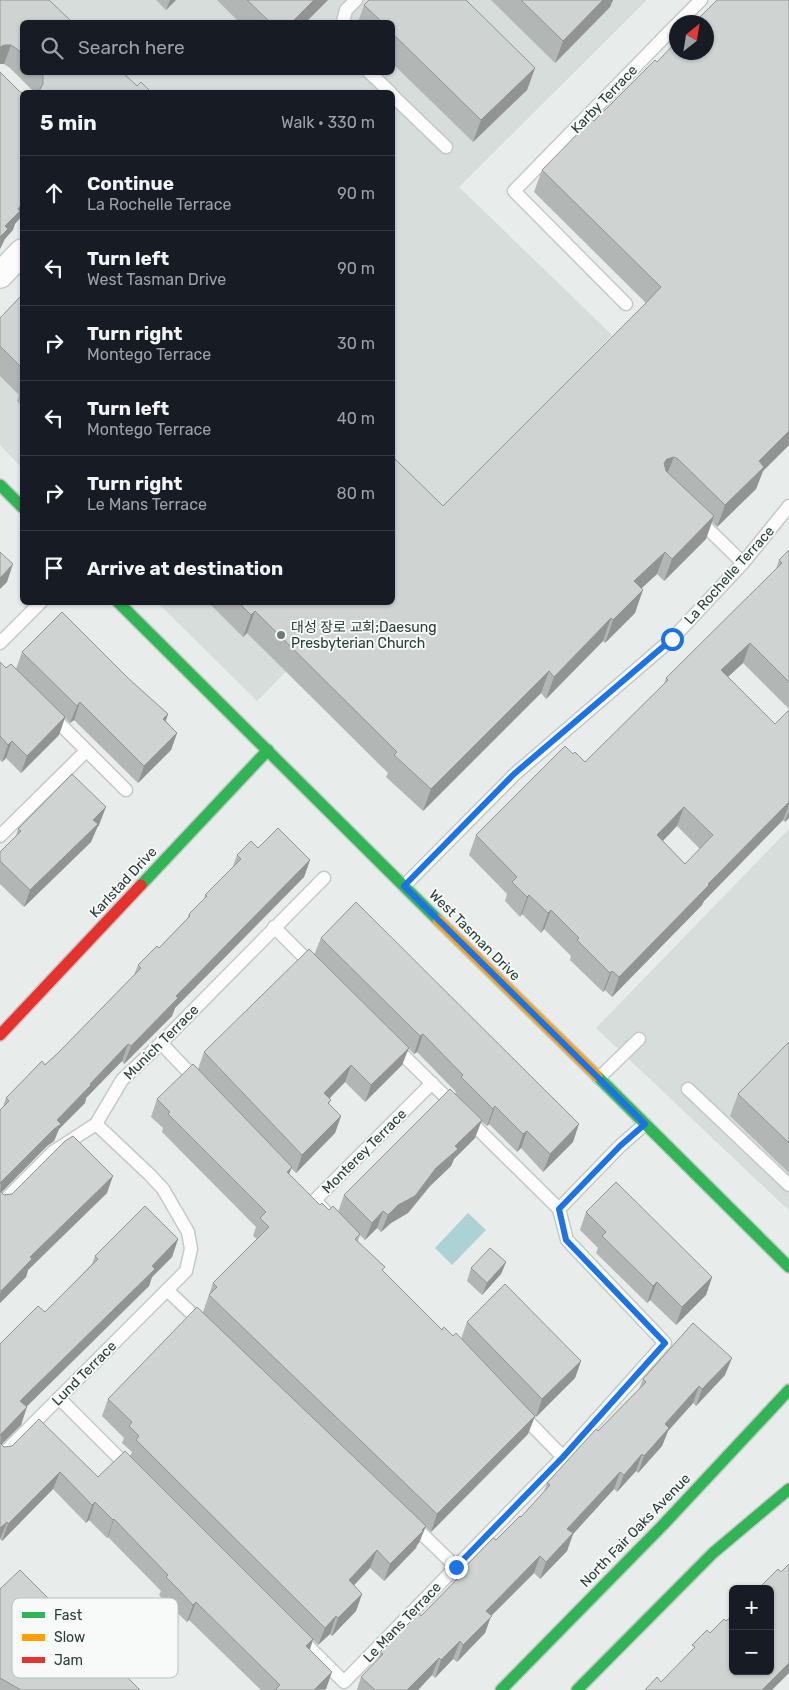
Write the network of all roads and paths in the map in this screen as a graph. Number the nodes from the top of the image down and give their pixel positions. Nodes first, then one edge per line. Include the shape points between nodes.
1 (356, 0) edge
2 (701, 0) edge
3 (687, 15) edge
4 (344, 20) edge
5 (669, 33) edge
6 (372, 75) edge
7 (387, 90) edge
8 (395, 98) edge
9 (446, 147) dead end
10 (20, 254) edge
11 (0, 275) edge
12 (626, 304) dead end
13 (0, 485) edge
14 (20, 505) edge
15 (789, 506) edge
16 (685, 508) edge
17 (743, 562) junction
18 (38, 605) edge
19 (121, 605) edge
20 (0, 643) edge
21 (40, 704) edge
22 (268, 750) junction
23 (86, 751) junction
24 (126, 790) dead end
25 (0, 836) edge
26 (324, 878) dead end
27 (404, 886) junction
28 (274, 927) junction
29 (322, 974) edge
30 (0, 1035) edge
31 (384, 1036) edge
32 (639, 1039) dead end
33 (161, 1043) junction
34 (598, 1078) junction
35 (432, 1083) junction
36 (688, 1089) dead end
37 (208, 1092) edge
38 (96, 1124) junction
39 (645, 1124) junction
40 (789, 1185) edge
41 (0, 1205) edge
42 (559, 1209) junction
43 (336, 1222) edge
44 (789, 1267) edge
45 (167, 1290) junction
46 (214, 1335) edge
47 (789, 1390) edge
48 (59, 1398) junction
49 (514, 1407) edge
50 (0, 1457) edge
51 (563, 1457) junction
52 (142, 1481) edge
53 (789, 1488) edge
54 (399, 1512) edge
55 (456, 1567) junction
56 (289, 1626) edge
57 (501, 1690) edge
58 (577, 1690) edge

1 - 4 lane via 346,10
2 - 3 lane, Karby Terrace
5 - 12 lane, Karby Terrace via 514,191
6 - 7 lane
8 - 9 lane
10 - 11 street
13 - 14 street
15 - 17 lane, La Rochelle Terrace
16 - 17 lane
17 - 27 lane, La Rochelle Terrace via 672,639 514,774
18 - 20 lane
19 - 22 street, West Tasman Drive
21 - 23 lane
22 - 27 street, West Tasman Drive
22 - 30 street, Karlstad Drive
23 - 24 lane
23 - 25 lane
26 - 28 lane, Munich Terrace
27 - 34 street, West Tasman Drive
28 - 29 lane
28 - 33 lane, Munich Terrace
31 - 35 lane
32 - 34 lane
33 - 37 lane
33 - 38 lane, Munich Terrace via 122,1080
34 - 39 street, West Tasman Drive
35 - 42 lane
35 - 43 lane, Monterey Terrace via 315,1200
36 - 40 lane
38 - 41 lane, Munich Terrace via 53,1152
38 - 45 lane, Lund Terrace via 163,1189 188,1232 191,1248 186,1271
39 - 42 lane
39 - 44 street, West Tasman Drive
42 - 51 lane, Le Mans Terrace via 566,1240 665,1343
45 - 46 lane
45 - 48 lane, Lund Terrace
47 - 57 street, North Fair Oaks Avenue via 663,1525
48 - 50 lane, Lund Terrace
48 - 52 lane
49 - 51 lane
51 - 55 lane, Le Mans Terrace
53 - 58 street via 713,1554
54 - 55 lane
55 - 56 lane, Le Mans Terrace via 344,1682

